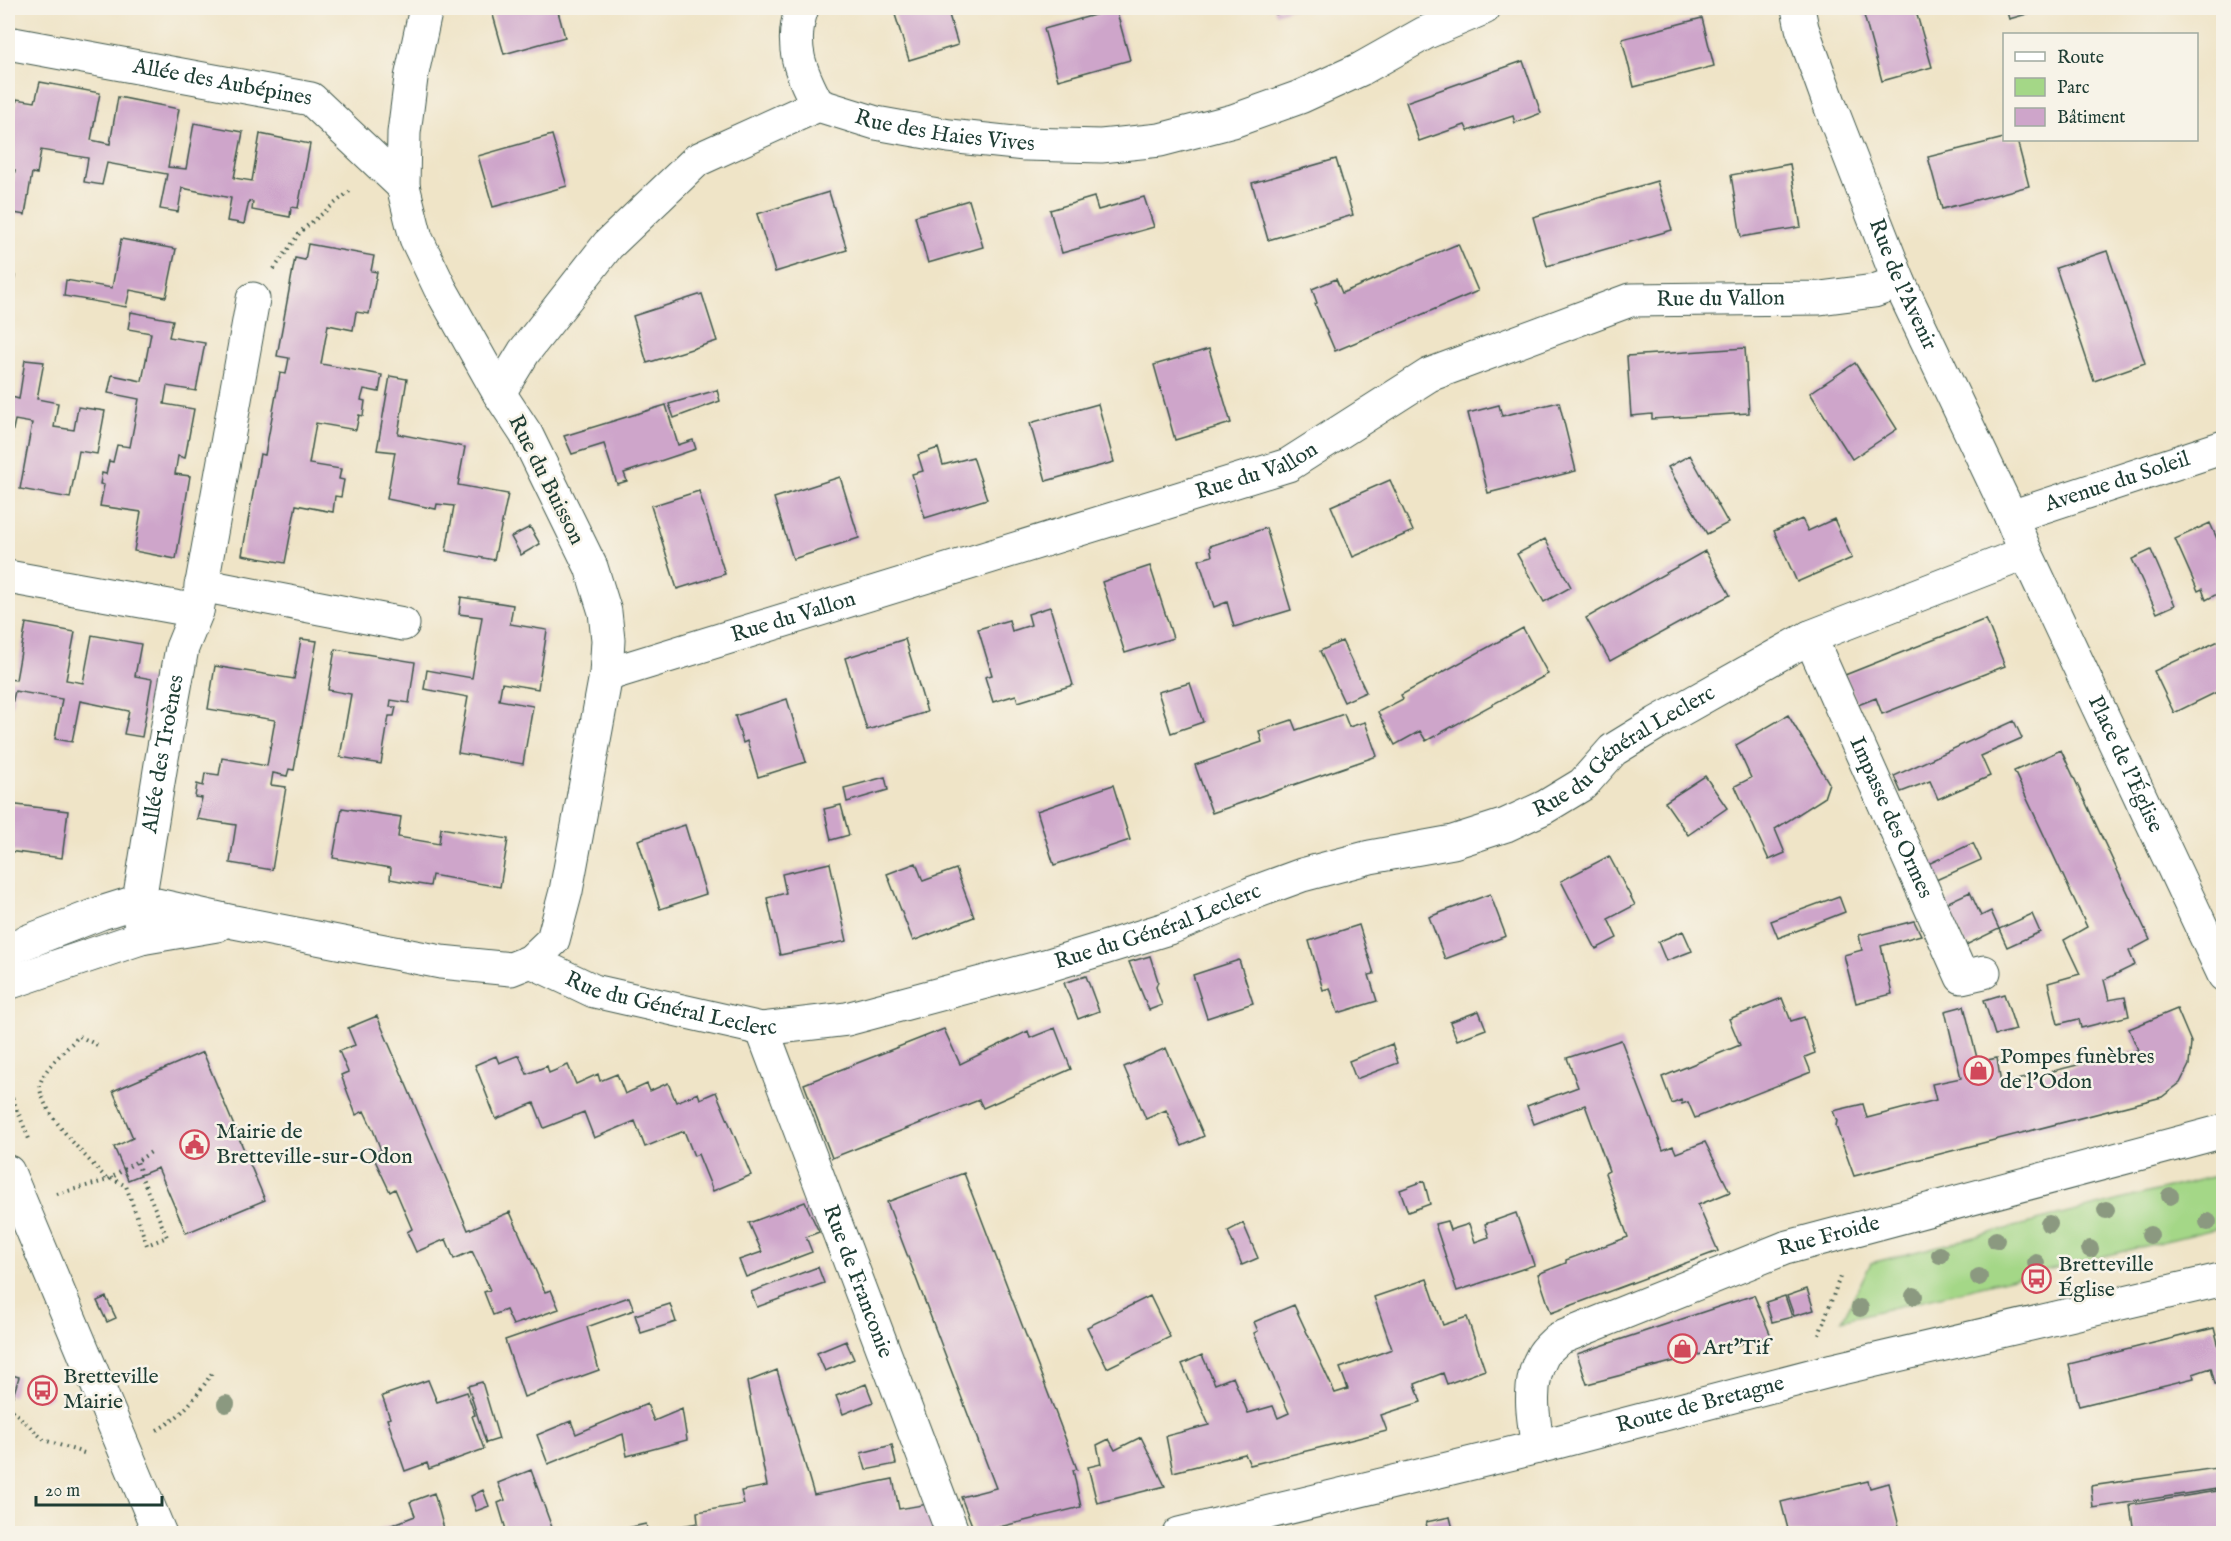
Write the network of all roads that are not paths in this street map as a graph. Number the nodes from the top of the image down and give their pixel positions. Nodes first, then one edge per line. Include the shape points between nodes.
1 (426, 8) edge
2 (802, 8) edge
3 (1484, 8) edge
4 (1798, 8) edge
5 (8, 43) edge
6 (818, 105) junction
7 (403, 186) junction
8 (1899, 282) junction
9 (253, 299) road end
10 (500, 393) junction
11 (2223, 447) edge
12 (2011, 517) junction
13 (2026, 553) junction
14 (8, 577) edge
15 (199, 598) junction
16 (403, 624) dead end
17 (1810, 638) junction
18 (606, 675) junction
19 (139, 901) junction
20 (234, 922) junction
21 (141, 938) junction
22 (8, 949) edge
23 (531, 962) junction
24 (1984, 972) dead end
25 (2223, 975) edge
26 (8, 983) edge
27 (762, 1029) junction
28 (2223, 1131) edge
29 (8, 1172) edge
30 (2223, 1279) edge
31 (1538, 1447) junction
32 (160, 1533) edge
33 (953, 1533) edge
34 (1179, 1533) edge

1 - 7 street, Rue du Buisson via 411,78
2 - 6 street via 797,53 802,76
3 - 6 street, Rue des Haies Vives via 1425,33 1300,97 1233,121 1160,140 1101,146 1025,144 876,123
4 - 8 street, Rue de l'Avenir via 1831,108
5 - 7 street, Allée des Aubépines via 311,99
6 - 10 street via 696,160 608,245 524,352
7 - 10 street, Rue du Buisson via 416,238
8 - 12 street, Rue de l'Avenir
8 - 18 street, Rue du Vallon via 1874,291 1820,298 1630,300 1429,375 1288,465
9 - 15 street, Allée des Troènes
10 - 18 street, Rue du Buisson via 526,434 591,567 605,612
11 - 12 street, Avenue du Soleil
12 - 13 street, Rue de l'Avenir
13 - 17 street, Rue du Général Leclerc
13 - 25 street, Place de l'Église
14 - 15 street
15 - 16 street
15 - 19 street, Allée des Troènes via 182,648
17 - 24 street, Impasse des Ormes via 1962,977
17 - 27 street, Rue du Général Leclerc via 1657,723 1614,750 1583,784 1506,825 1453,842 1302,874 1172,927 1049,965 847,1019
18 - 23 street, Rue du Buisson via 566,891 553,940
19 - 20 street
19 - 21 street, Allée des Troènes
19 - 22 street
20 - 21 street
20 - 23 street via 441,962 511,969
21 - 26 street
23 - 27 street, Rue du Général Leclerc via 594,991
27 - 33 street, Rue de Franconie
28 - 31 street, Rue Froide via 1785,1248 1558,1339 1542,1356 1534,1379 1532,1409
29 - 32 street
30 - 31 street, Route de Bretagne via 1833,1370
31 - 34 street, Route de Bretagne

